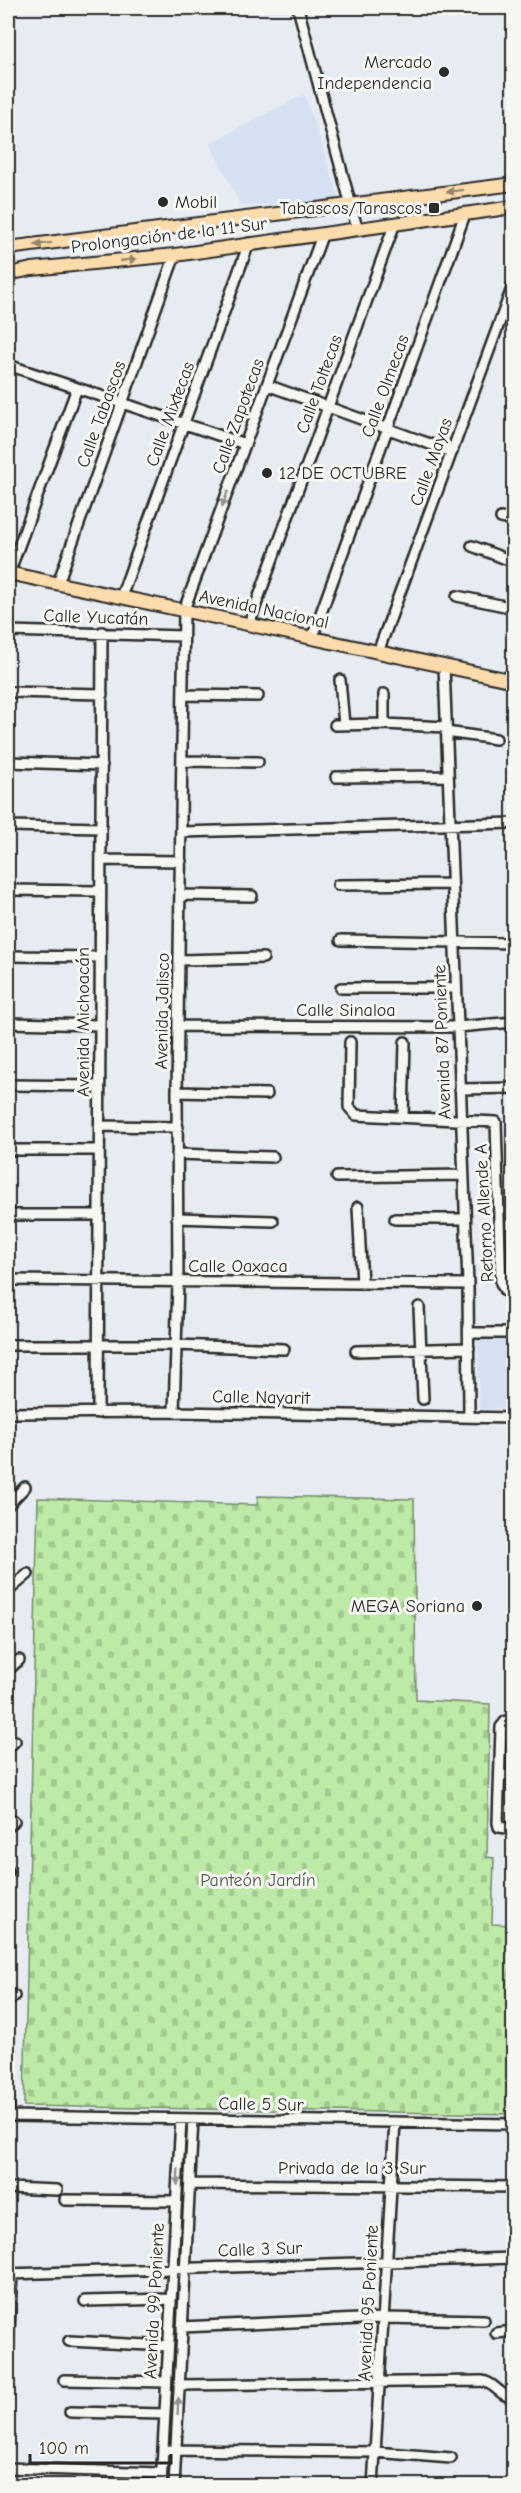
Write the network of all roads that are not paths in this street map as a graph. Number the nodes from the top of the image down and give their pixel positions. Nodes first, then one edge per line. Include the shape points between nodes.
1 (298, 8) edge
2 (513, 183) edge
3 (351, 205) junction
4 (513, 207) edge
5 (465, 214) junction
6 (395, 223) junction
7 (357, 228) junction
8 (323, 233) junction
9 (249, 243) junction
10 (8, 248) edge
11 (175, 255) junction
12 (8, 274) edge
13 (513, 283) edge
14 (9, 366) edge
15 (267, 385) junction
16 (77, 388) junction
17 (122, 403) junction
18 (328, 407) junction
19 (184, 423) junction
20 (387, 429) junction
21 (245, 444) junction
22 (452, 452) junction
23 (501, 518) dead end
24 (513, 521) edge
25 (472, 546) dead end
26 (513, 562) edge
27 (8, 573) edge
28 (58, 583) junction
29 (457, 596) dead end
30 (121, 597) junction
31 (513, 608) edge
32 (184, 610) junction
33 (249, 624) junction
34 (8, 631) edge
35 (102, 632) junction
36 (183, 636) junction
37 (312, 638) junction
38 (378, 652) junction
39 (513, 665) edge
40 (444, 666) junction
41 (340, 680) dead end
42 (511, 681) edge
43 (8, 692) edge
44 (102, 694) junction
45 (384, 694) dead end
46 (183, 695) junction
47 (258, 696) dead end
48 (384, 724) junction
49 (446, 730) junction
50 (496, 739) dead end
51 (182, 760) junction
52 (8, 762) edge
53 (258, 762) dead end
54 (102, 765) junction
55 (448, 776) junction
56 (336, 777) dead end
57 (513, 823) edge
58 (8, 826) edge
59 (450, 826) junction
60 (101, 828) junction
61 (181, 832) junction
62 (101, 860) junction
63 (181, 861) junction
64 (452, 884) junction
65 (338, 885) dead end
66 (8, 891) edge
67 (100, 891) junction
68 (180, 895) junction
69 (252, 896) dead end
70 (341, 940) dead end
71 (513, 943) edge
72 (454, 944) junction
73 (8, 956) edge
74 (100, 957) junction
75 (263, 958) dead end
76 (179, 960) junction
77 (341, 988) dead end
78 (456, 988) junction
79 (513, 1022) edge
80 (8, 1023) edge
81 (100, 1025) junction
82 (178, 1026) junction
83 (458, 1027) junction
84 (350, 1042) dead end
85 (405, 1042) dead end
86 (8, 1085) edge
87 (99, 1086) junction
88 (513, 1088) edge
89 (460, 1089) junction
90 (177, 1092) junction
91 (267, 1094) dead end
92 (403, 1117) junction
93 (461, 1120) junction
94 (99, 1126) junction
95 (178, 1127) junction
96 (8, 1150) edge
97 (99, 1150) junction
98 (177, 1154) junction
99 (273, 1157) dead end
100 (464, 1175) junction
101 (337, 1177) dead end
102 (358, 1208) dead end
103 (8, 1215) edge
104 (98, 1215) junction
105 (177, 1218) junction
106 (395, 1219) dead end
107 (465, 1219) junction
108 (273, 1221) dead end
109 (8, 1280) edge
110 (99, 1280) junction
111 (178, 1282) junction
112 (362, 1284) junction
113 (468, 1284) junction
114 (513, 1294) edge
115 (419, 1307) dead end
116 (469, 1333) junction
117 (513, 1333) edge
118 (8, 1345) edge
119 (99, 1345) junction
120 (176, 1345) junction
121 (469, 1348) junction
122 (284, 1349) dead end
123 (420, 1350) junction
124 (356, 1351) dead end
125 (423, 1399) dead end
126 (8, 1413) edge
127 (98, 1413) junction
128 (174, 1413) junction
129 (469, 1417) junction
130 (513, 1418) edge
131 (26, 1487) dead end
132 (8, 1505) edge
133 (28, 1574) dead end
134 (8, 1591) edge
135 (19, 1660) dead end
136 (8, 1670) edge
137 (513, 1722) edge
138 (15, 1741) dead end
139 (8, 1748) edge
140 (500, 1775) junction
141 (513, 1775) edge
142 (513, 1829) edge
143 (8, 2087) edge
144 (8, 2116) edge
145 (181, 2119) junction
146 (193, 2119) junction
147 (395, 2122) junction
148 (513, 2124) edge
149 (190, 2184) junction
150 (391, 2185) junction
151 (513, 2187) edge
152 (8, 2188) edge
153 (57, 2190) dead end
154 (65, 2200) dead end
155 (176, 2201) junction
156 (513, 2258) edge
157 (387, 2262) junction
158 (185, 2268) junction
159 (173, 2269) junction
160 (10, 2274) edge
161 (171, 2299) junction
162 (85, 2301) dead end
163 (383, 2318) junction
164 (484, 2320) dead end
165 (182, 2327) junction
166 (513, 2331) edge
167 (496, 2333) dead end
168 (69, 2341) dead end
169 (168, 2346) junction
170 (8, 2348) edge
171 (64, 2380) dead end
172 (166, 2382) junction
173 (379, 2382) junction
174 (179, 2385) junction
175 (513, 2397) edge
176 (70, 2412) dead end
177 (165, 2414) junction
178 (163, 2450) junction
179 (176, 2450) junction
180 (375, 2452) junction
181 (451, 2458) dead end
182 (8, 2468) edge
183 (161, 2473) junction
184 (161, 2486) edge
185 (174, 2486) edge
186 (373, 2486) edge

1 - 3 street
2 -> 3 main road, Prolongación de la 11 Sur
3 - 7 street
3 -> 10 main road, Prolongación de la 11 Sur
4 - 5 main road, Prolongación de la 11 Sur
5 - 6 main road, Prolongación de la 11 Sur
5 - 20 street, Calle Olmecas
6 - 7 main road, Prolongación de la 11 Sur
6 - 18 street, Calle Toltecas
7 - 8 main road, Prolongación de la 11 Sur
8 - 9 main road, Prolongación de la 11 Sur
8 - 15 street, Calle Zapotecas
9 - 11 main road, Prolongación de la 11 Sur
9 - 19 street, Calle Mixtecas
12 -> 11 main road, Prolongación de la 11 Sur
11 - 17 street, Calle Tabascos
13 - 22 street, Calle Mayas
14 - 16 street
15 - 18 street
15 - 21 street, Calle Zapotecas
16 - 17 street
16 - 27 street
17 - 19 street
17 - 28 street, Calle Tabascos
18 - 20 street
18 - 33 street, Calle Toltecas
19 - 21 street
19 - 30 street, Calle Mixtecas
20 - 22 street
20 - 37 street, Calle Olmecas
21 -> 32 street, Calle Zapotecas
22 - 38 street, Calle Mayas
23 - 24 street
25 - 26 street
27 - 28 main road, Avenida Nacional
28 - 30 main road, Avenida Nacional
29 - 31 street
30 - 32 main road, Avenida Nacional
32 - 33 main road, Avenida Nacional
32 - 36 street, Avenida Jalisco
33 - 37 main road, Avenida Nacional
34 - 35 street, Calle Yucatán
35 - 36 street, Calle Yucatán
35 - 44 street, Avenida Michoacán
36 - 46 street, Avenida Jalisco
37 - 38 main road, Avenida Nacional
38 - 40 main road, Avenida Nacional
39 - 42 street
40 - 42 main road, Avenida Nacional
40 - 49 street, Avenida 87 Poniente
41 - 48 street via 339,725
43 - 44 street
44 - 54 street, Avenida Michoacán
45 - 48 street
46 - 47 street
46 - 51 street, Avenida Jalisco
48 - 49 street
49 - 50 street
49 - 55 street, Avenida 87 Poniente
51 - 53 street
51 - 61 street, Avenida Jalisco
52 - 54 street
54 - 60 street, Avenida Michoacán
55 - 56 street
55 - 59 street, Avenida 87 Poniente
57 - 59 street
58 - 60 street
59 - 61 street
59 - 64 street, Avenida 87 Poniente
60 - 62 street, Avenida Michoacán
61 - 63 street, Avenida Jalisco
62 - 63 street
62 - 67 street, Avenida Michoacán
63 - 68 street, Avenida Jalisco
64 - 65 street
64 - 72 street, Avenida 87 Poniente
66 - 67 street
67 - 74 street, Avenida Michoacán
68 - 69 street
68 - 76 street, Avenida Jalisco
70 - 72 street
71 - 72 street
72 - 78 street, Avenida 87 Poniente
73 - 74 street
74 - 81 street, Avenida Michoacán
75 - 76 street
76 - 82 street, Avenida Jalisco
77 - 78 street
78 - 83 street, Avenida 87 Poniente
79 - 83 street, Calle Sinaloa
80 - 81 street
81 - 87 street, Avenida Michoacán
82 - 83 street, Calle Sinaloa
82 - 90 street, Avenida Jalisco
83 - 89 street, Avenida 87 Poniente
84 - 92 street via 348,1107 356,1115
85 - 92 street
86 - 87 street
87 - 94 street, Avenida Michoacán
88 - 89 street
89 - 93 street, Avenida 87 Poniente
90 - 91 street
90 - 95 street, Avenida Jalisco
92 - 93 street
93 - 100 street, Avenida 87 Poniente
93 - 114 street, Retorno Allende A via 496,1122 501,1283 505,1291
94 - 95 street
94 - 97 street, Avenida Michoacán
95 - 98 street, Avenida Jalisco
96 - 97 street
97 - 104 street, Avenida Michoacán
98 - 99 street
98 - 105 street, Avenida Jalisco
100 - 101 street
100 - 107 street, Avenida 87 Poniente
102 - 112 street
103 - 104 street
104 - 110 street, Avenida Michoacán
105 - 108 street
105 - 111 street, Avenida Jalisco
106 - 107 street
107 - 113 street, Avenida 87 Poniente
109 - 110 street, Calle Oaxaca
110 - 111 street, Calle Oaxaca
110 - 119 street, Avenida Michoacán
111 - 112 street, Calle Oaxaca
111 - 120 street, Avenida Jalisco
112 - 113 street, Calle Oaxaca
113 - 116 street, Avenida 87 Poniente
115 - 123 street
116 - 117 street
116 - 121 street, Avenida 87 Poniente
118 - 119 street
119 - 120 street
119 - 127 street, Avenida Michoacán
120 - 122 street
120 - 128 street, Avenida Jalisco
121 - 123 street
121 - 129 street, Avenida 87 Poniente
123 - 124 street
123 - 125 street
126 - 127 street, Calle Nayarit
127 - 128 street, Calle Nayarit
128 - 129 street, Calle Nayarit
129 - 130 street, Calle Nayarit
131 - 132 street
133 - 134 street
135 - 136 street
137 - 140 street via 502,1724
138 - 139 street
140 - 141 street
140 - 142 street via 500,1827
143 - 144 street
144 - 145 street, Calle 5 Sur
145 - 146 street, Calle 5 Sur
145 -> 155 street, Avenida 99 Poniente
146 - 147 street, Calle 5 Sur
146 - 149 street, Avenida 99 Poniente
147 - 148 street, Calle 5 Sur
147 - 150 street, Avenida 95 Poniente
149 - 150 street, Privada de la 3 Sur
149 - 158 street, Avenida 99 Poniente
150 - 151 street, Privada de la 3 Sur
150 - 157 street, Avenida 95 Poniente
152 - 153 street
154 - 155 street
155 - 159 street, Avenida 99 Poniente
156 - 157 street, Calle 3 Sur
157 - 158 street, Calle 3 Sur
157 - 163 street, Avenida 95 Poniente
158 - 159 street, Calle 3 Sur
158 - 165 street, Avenida 99 Poniente
159 - 160 street, Calle 3 Sur
159 - 161 street, Avenida 99 Poniente
160 - 170 street
161 - 162 street
161 - 169 street, Avenida 99 Poniente
163 - 164 street
163 - 165 street
163 - 173 street, Avenida 95 Poniente
165 - 174 street, Avenida 99 Poniente
166 - 167 street
168 - 169 street
169 - 172 street, Avenida 99 Poniente
171 - 172 street
172 - 177 street, Avenida 99 Poniente
173 - 174 street
173 - 175 street via 487,2382 503,2396
173 - 180 street, Avenida 95 Poniente
179 -> 174 street, Avenida 99 Poniente
176 - 177 street
177 - 178 street, Avenida 99 Poniente
178 - 179 street
178 - 183 street, Avenida 99 Poniente
179 - 180 street
179 - 185 street, Avenida 99 Poniente
180 - 181 street
180 - 186 street, Avenida 95 Poniente
182 - 183 street
183 - 184 street, Avenida 99 Poniente

